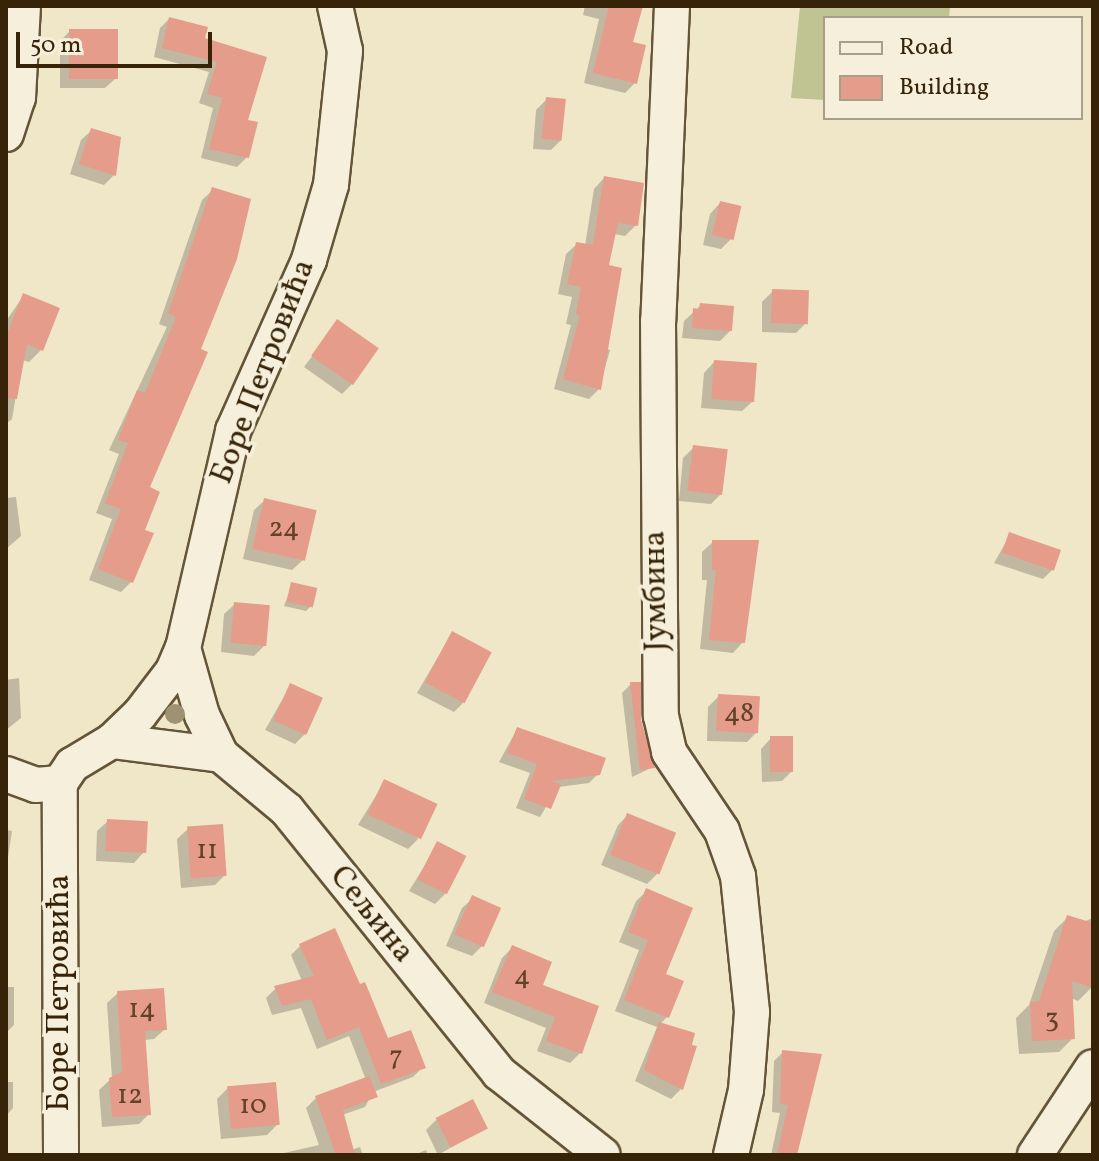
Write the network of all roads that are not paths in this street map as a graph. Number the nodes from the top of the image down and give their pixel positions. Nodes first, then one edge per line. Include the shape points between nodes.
1 (23, 6) edge
2 (335, 6) edge
3 (672, 6) edge
4 (6, 134) edge
5 (183, 648) junction
6 (112, 741) junction
7 (221, 755) junction
8 (6, 774) edge
9 (60, 783) junction
10 (1093, 1067) edge
11 (61, 1155) edge
12 (603, 1155) edge
13 (731, 1155) edge
14 (1035, 1155) edge

1 - 4 street via 18,98
2 - 5 street, Боре Петровића via 345,51 331,185 309,260 233,431
3 - 13 street, Јумбина via 658,321 661,716 669,752 722,831 738,876 752,1012 746,1090
5 - 6 street, Боре Петровића via 155,696
5 - 7 street, Сељина via 198,704
6 - 7 street
6 - 9 street, Боре Петровића via 87,753
7 - 12 street, Сељина via 287,810 499,1073
8 - 9 street via 36,785
9 - 11 street, Боре Петровића
10 - 14 street

